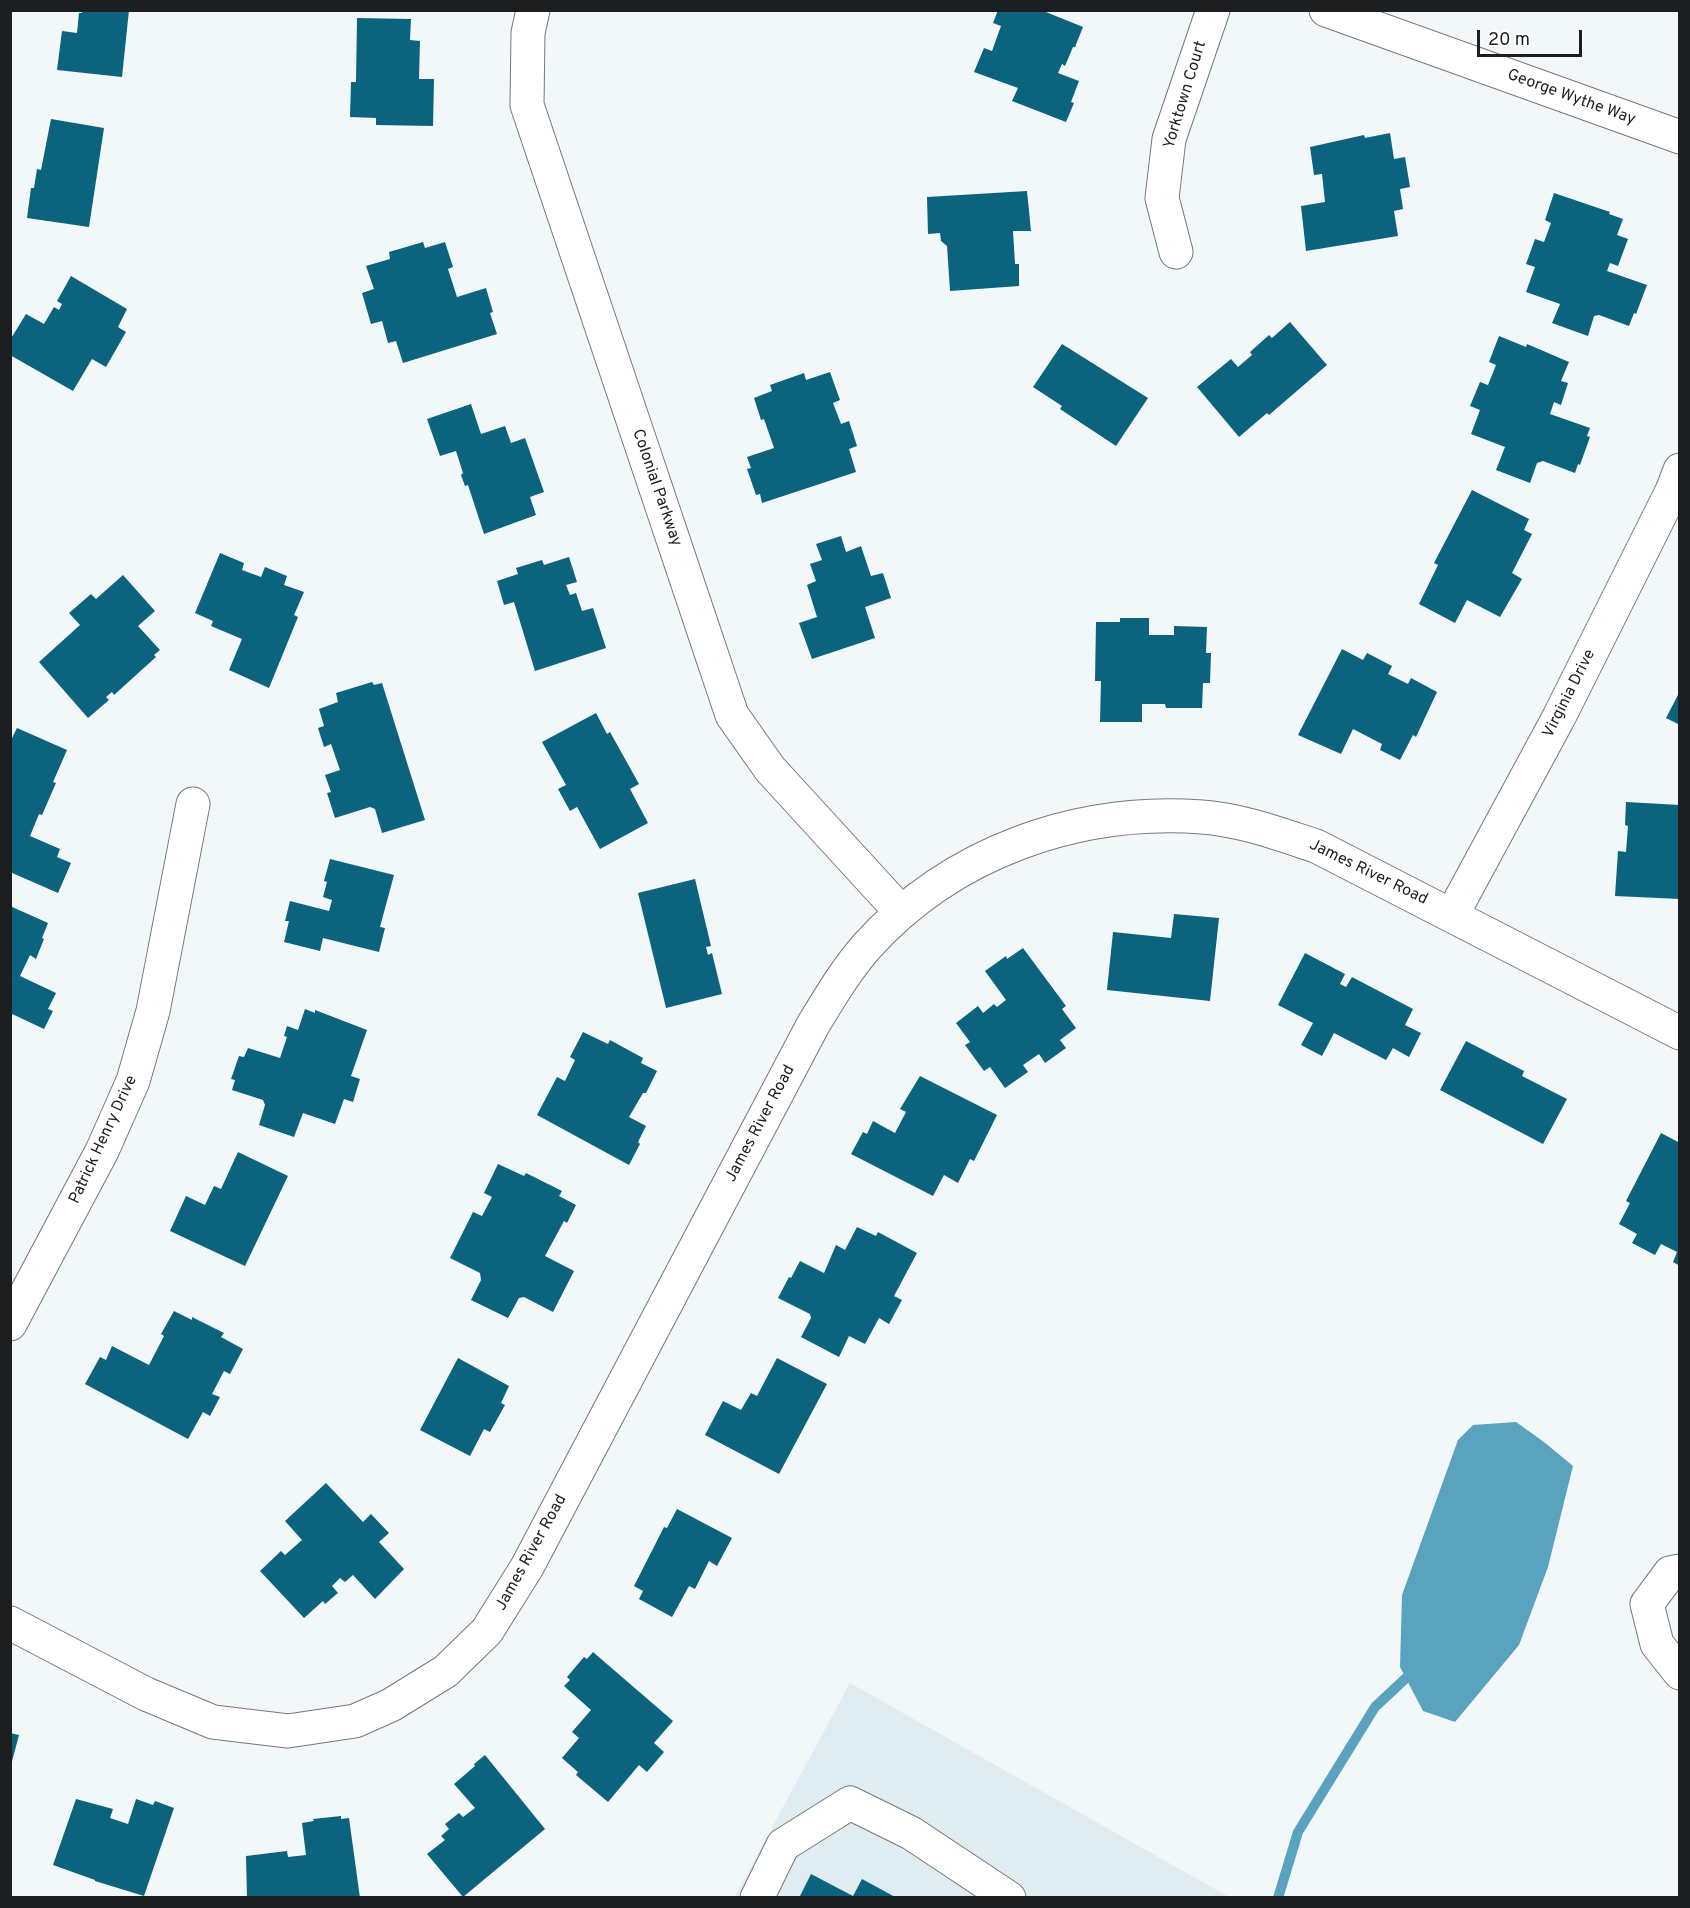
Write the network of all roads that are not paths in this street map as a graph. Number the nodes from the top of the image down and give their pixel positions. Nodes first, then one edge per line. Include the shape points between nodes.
1 (533, 10) edge
2 (1213, 10) edge
3 (1326, 10) edge
4 (1680, 137) edge
5 (1176, 252) dead end
6 (1680, 470) edge
7 (193, 804) dead end
8 (901, 912) junction
9 (1452, 915) junction
10 (1680, 1033) edge
11 (10, 1324) edge
12 (1680, 1571) edge
13 (10, 1623) edge
14 (1680, 1673) edge
15 (757, 1898) edge
16 (1009, 1898) edge

1 - 8 street, Colonial Parkway via 528,33 528,105 732,715 770,769
2 - 5 street, Yorktown Court via 1169,139 1161,198
3 - 4 street, George Wythe Way
6 - 9 street, Virginia Drive via 1559,717
7 - 11 street, Patrick Henry Drive via 153,1011 133,1081 102,1152
8 - 9 street, James River Road via 947,877 994,852 1093,821 1148,816 1204,817 1262,828 1316,846
8 - 13 street, James River Road via 867,947 829,999 526,1567 487,1631 446,1671 391,1705 355,1720 288,1731 213,1722 146,1694
9 - 10 street, James River Road
12 - 14 street via 1670,1573 1647,1604 1657,1644
15 - 16 street via 783,1845 850,1803 911,1833

